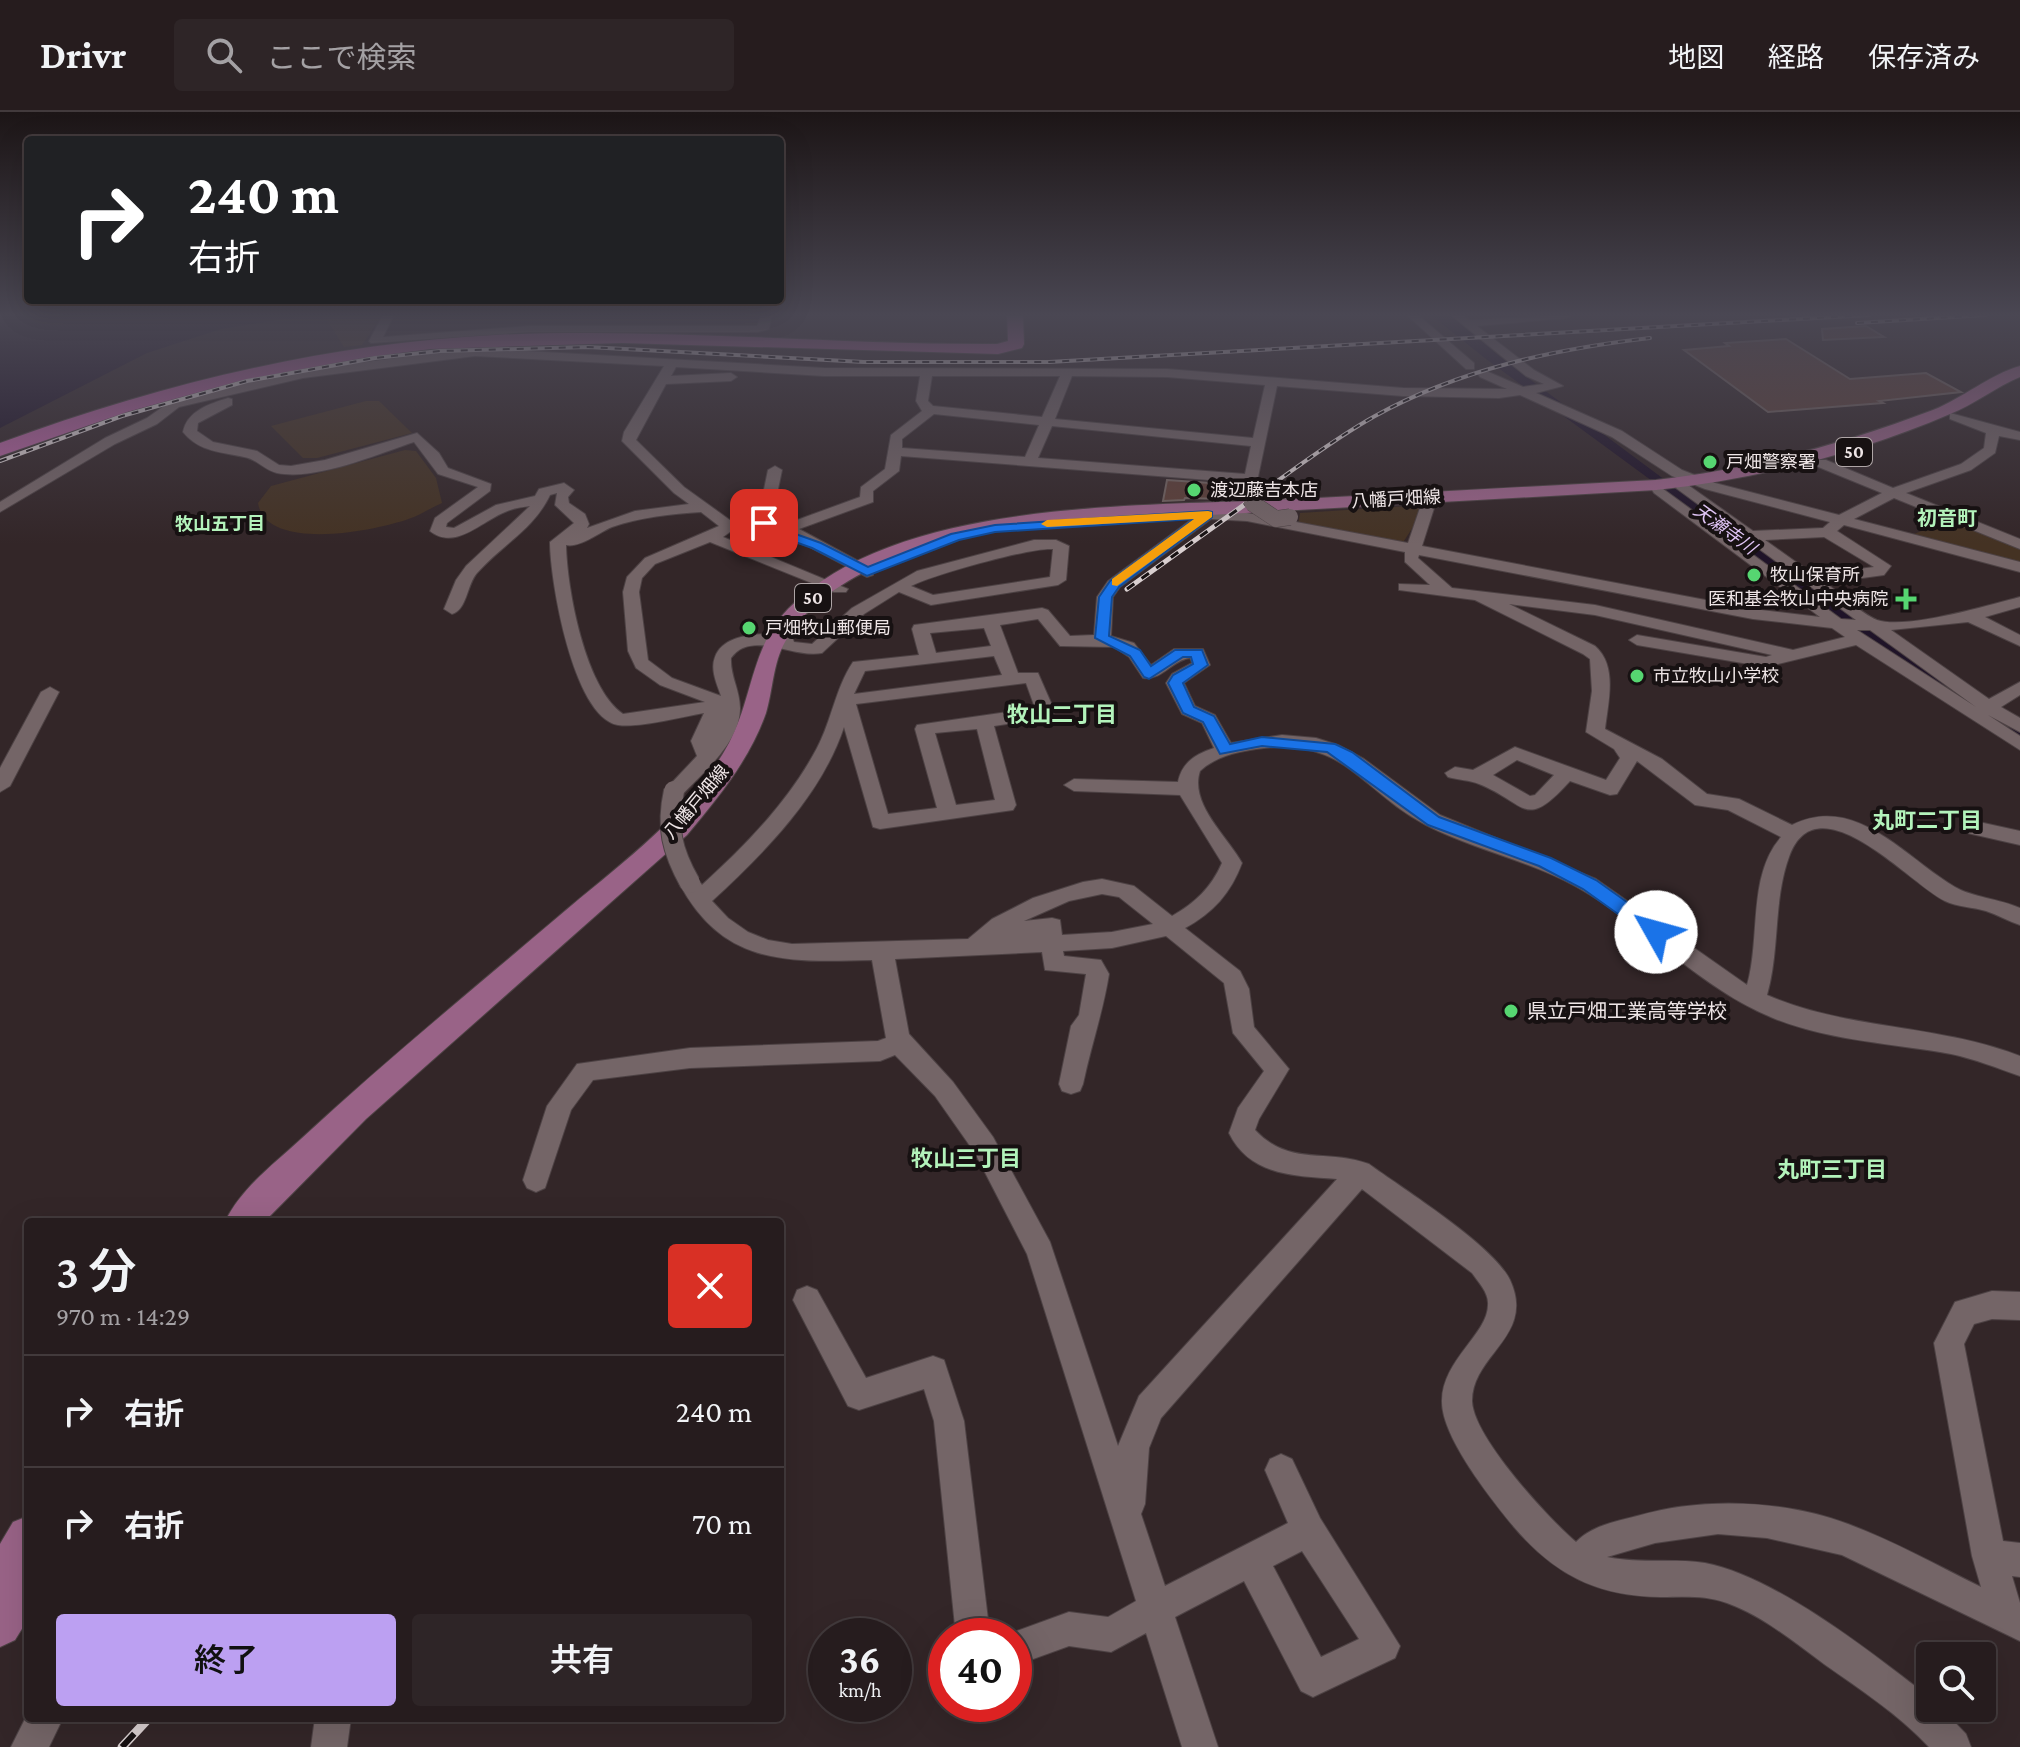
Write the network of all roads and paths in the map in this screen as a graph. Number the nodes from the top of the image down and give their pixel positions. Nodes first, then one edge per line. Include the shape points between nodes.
1 (161, 391) edge
2 (175, 391) edge
3 (228, 391) edge
4 (267, 391) edge
5 (657, 391) edge
6 (923, 391) edge
7 (1060, 391) edge
8 (1270, 391) edge
9 (1394, 391) edge
10 (1522, 391) edge
11 (1524, 391) edge
12 (1981, 391) edge
13 (2002, 391) edge
14 (931, 410) junction
15 (1955, 416) junction
16 (1047, 422) junction
17 (1993, 431) junction
18 (2020, 436) edge
19 (1260, 443) junction
20 (0, 447) edge
21 (894, 451) junction
22 (1030, 462) junction
23 (1821, 463) junction
24 (775, 470) dead end
25 (1251, 479) junction
26 (1677, 486) junction
27 (1893, 493) junction
28 (540, 499) junction
29 (1429, 502) junction
30 (1252, 503) dead end
31 (0, 508) edge
32 (704, 508) junction
33 (1208, 514) junction
34 (1284, 518) junction
35 (1841, 520) junction
36 (1827, 532) junction
37 (1749, 536) junction
38 (713, 538) junction
39 (2020, 544) edge
40 (816, 546) junction
41 (1412, 549) junction
42 (557, 552) junction
43 (2020, 567) edge
44 (864, 570) junction
45 (1811, 580) junction
46 (898, 586) junction
47 (836, 587) junction
48 (1405, 587) dead end
49 (1447, 592) junction
50 (1479, 596) junction
51 (2020, 602) edge
52 (452, 609) dead end
53 (1969, 616) junction
54 (990, 622) junction
55 (1857, 629) junction
56 (1102, 638) junction
57 (1637, 640) dead end
58 (2020, 641) edge
59 (781, 643) junction
60 (1000, 650) junction
61 (1789, 654) junction
62 (929, 659) junction
63 (1012, 680) junction
64 (2020, 687) edge
65 (50, 692) dead end
66 (846, 700) junction
67 (716, 706) junction
68 (1981, 712) junction
69 (984, 722) junction
70 (2020, 726) edge
71 (1620, 744) junction
72 (2020, 744) edge
73 (1225, 750) junction
74 (706, 755) junction
75 (1567, 772) junction
76 (1455, 773) dead end
77 (1478, 775) junction
78 (1074, 785) dead end
79 (0, 786) edge
80 (1189, 789) junction
81 (948, 813) junction
82 (1970, 827) dead end
83 (1794, 835) junction
84 (2020, 838) edge
85 (694, 892) junction
86 (2020, 917) edge
87 (999, 925) junction
88 (1168, 927) junction
89 (974, 947) junction
90 (882, 952) junction
91 (1754, 1000) junction
92 (901, 1042) junction
93 (2020, 1066) edge
94 (1071, 1084) dead end
95 (1360, 1172) junction
96 (536, 1180) dead end
97 (246, 1218) edge
98 (266, 1218) edge
99 (807, 1300) dead end
100 (2020, 1306) edge
101 (1281, 1470) dead end
102 (1128, 1517) junction
103 (1308, 1530) junction
104 (24, 1544) edge
105 (2004, 1558) edge
106 (1251, 1559) junction
107 (1578, 1564) junction
108 (0, 1583) edge
109 (24, 1584) edge
110 (1153, 1610) junction
111 (971, 1618) edge
112 (2013, 1620) edge
113 (0, 1625) edge
114 (1032, 1642) edge
115 (43, 1722) edge
116 (332, 1722) edge
117 (29, 1747) edge
118 (329, 1747) edge
119 (1200, 1747) edge
120 (1953, 1747) edge

1 - 20 highway via 80,415
2 - 20 highway
3 - 31 street via 163,410
4 - 28 street via 198,416 190,432 209,445 263,456 270,465 292,470 417,437 443,471 484,484 440,521 437,531 445,534 467,530 501,508
5 - 32 street via 629,441
6 - 14 street via 922,401
7 - 16 street
8 - 19 street
9 - 10 street
11 - 26 street via 1600,426
12 - 26 main road, 八幡戸畑線 / 50 via 1943,411 1810,457
13 - 15 main road, 八幡戸畑線 / 50
14 - 16 street
14 - 21 street via 896,438
15 - 17 street
15 - 23 main road, 八幡戸畑線 / 50
16 - 19 street
16 - 22 street
17 - 18 street
17 - 27 street via 1990,450 1966,467
19 - 25 street
21 - 22 street
21 - 40 street via 892,471 866,490 868,499 791,527
22 - 25 street
23 - 26 main road, 八幡戸畑線 / 50 via 1759,479
23 - 27 street
24 - 40 street via 764,523
25 - 34 street via 1283,496
26 - 29 main road, 八幡戸畑線 / 50
26 - 34 main road, 八幡戸畑線 / 50
26 - 35 street
26 - 37 street
26 - 55 street via 1824,612
27 - 35 street
27 - 39 street
28 - 42 street via 550,488 564,487 562,505 580,517 582,524 558,542
28 - 52 street via 534,513 472,569
29 - 34 main road, 八幡戸畑線 / 50
29 - 41 street
30 - 34 street, bridge
32 - 38 street via 729,526
32 - 42 street via 626,516 590,530
33 - 34 main road, 八幡戸畑線 / 50
33 - 44 main road, 八幡戸畑線 / 50 via 995,528
33 - 56 street via 1114,584 1105,597
34 - 41 street
34 - 44 main road, 八幡戸畑線 / 50 via 994,523 952,532
35 - 36 street
35 - 43 street
36 - 37 street
36 - 45 street via 1883,566 1878,572
37 - 45 street
38 - 47 street
38 - 67 street via 652,559 632,581 629,600 642,664 675,686 714,699
40 - 44 street
41 - 49 street via 1410,559
41 - 55 street
42 - 67 street via 570,640 587,683 613,718
44 - 47 main road, 八幡戸畑線 / 50
45 - 55 street
46 - 46 street via 923,574 1025,547 1061,546 1058,580 1052,582 931,600
46 - 59 street via 858,611 816,649
47 - 59 main road, 八幡戸畑線 / 50
48 - 49 street
49 - 50 street
50 - 61 street via 1595,610
50 - 71 street via 1598,658 1601,691 1595,732
51 - 53 street
53 - 55 street
53 - 58 street
54 - 56 street via 1042,613 1066,642
54 - 60 street
54 - 62 street via 920,629
55 - 61 street
55 - 68 street
56 - 73 street via 1135,653 1149,674 1180,653 1197,653 1201,665 1175,683 1188,710 1209,719
57 - 61 street via 1744,660 1766,662
59 - 74 street via 751,640 735,645 724,657 731,716
59 - 97 main road, 八幡戸畑線 / 50 via 742,741 720,779 678,829 355,1109
59 - 98 main road, 八幡戸畑線 / 50 via 754,741 732,780 688,833 367,1116
60 - 62 street
60 - 63 street
62 - 66 street via 859,666 848,679
63 - 66 street
63 - 69 street via 1032,677 1046,712
64 - 68 street
65 - 79 street
66 - 81 street via 880,822
66 - 85 street via 828,746 790,803 733,869
67 - 74 street via 700,741
68 - 70 street
68 - 72 street
69 - 81 street via 1006,805
69 - 81 street via 924,729
71 - 75 street via 1629,758 1610,789
71 - 83 street via 1655,763 1702,800 1732,804
73 - 80 street via 1194,764
73 - 91 street via 1262,741 1330,747 1413,799 1434,821 1589,884 1696,966
74 - 85 street, bridge via 674,791 667,833
75 - 77 street via 1515,753
75 - 77 street via 1541,801 1527,803
76 - 77 street
78 - 80 street
80 - 88 street via 1232,863 1226,881 1202,910
82 - 84 street
83 - 86 street via 1811,824 1859,831 1951,895
83 - 91 street via 1780,851 1771,882 1763,970
85 - 90 street via 704,910 729,932 767,949
87 - 88 street via 1051,900 1103,885 1135,897
87 - 89 street
87 - 94 street via 1015,930 1052,926 1053,964 1093,966 1098,974
88 - 89 street via 1117,938
88 - 95 street via 1225,970 1236,985 1245,1033 1277,1069 1244,1116 1242,1133 1278,1162
89 - 90 street
90 - 92 street
91 - 93 street via 1794,1016 1956,1047
92 - 96 street via 880,1051 690,1058 586,1071 560,1106
92 - 102 street via 984,1145 1040,1251
95 - 102 street via 1150,1407 1133,1448
95 - 107 street via 1497,1279 1503,1299 1501,1321 1462,1379 1457,1402 1465,1434 1538,1529
99 - 111 street via 859,1395 933,1371 949,1421
100 - 105 street via 1992,1305 1965,1312 1949,1343
101 - 103 street
102 - 110 street
103 - 106 street
103 - 106 street via 1383,1646 1313,1679
104 - 108 main road
105 - 112 street
106 - 110 street
107 - 112 street via 1598,1543 1655,1527 1718,1518 1767,1522 1845,1539
107 - 120 street via 1621,1579 1705,1580 1756,1598 1884,1687
109 - 113 main road
110 - 114 street via 1111,1635 1069,1629
110 - 119 street
115 - 117 street
116 - 118 street

